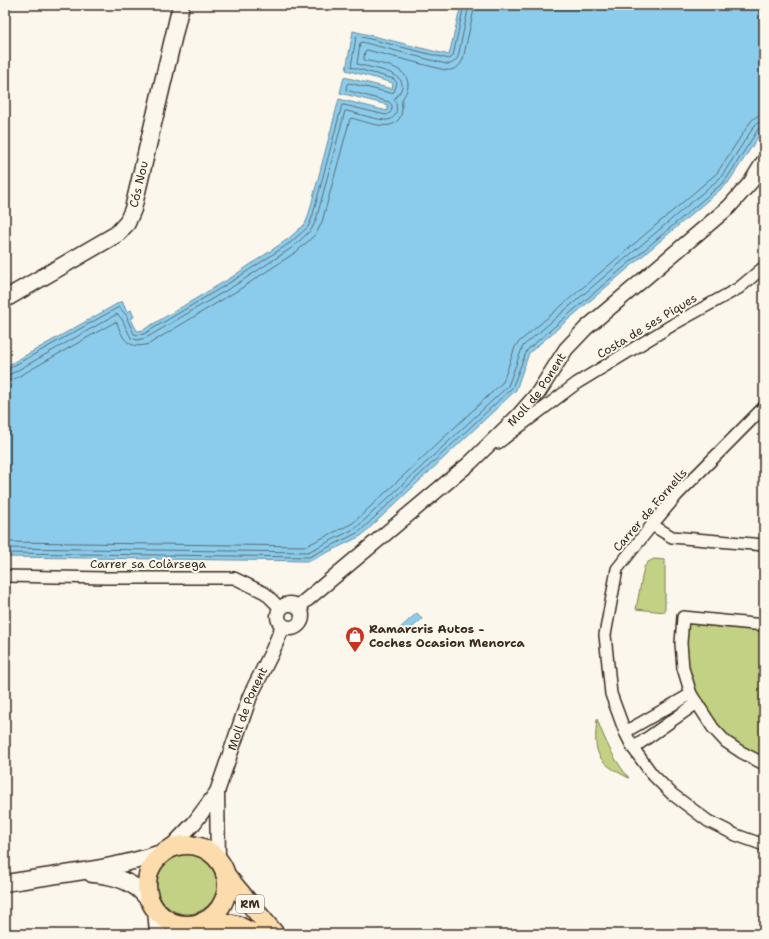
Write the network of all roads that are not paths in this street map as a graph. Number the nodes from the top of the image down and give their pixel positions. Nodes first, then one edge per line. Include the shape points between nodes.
1 (181, 5) edge
2 (764, 162) edge
3 (764, 267) edge
4 (5, 299) edge
5 (764, 407) edge
6 (470, 463) junction
7 (652, 525) junction
8 (764, 545) edge
9 (5, 576) edge
10 (298, 607) junction
11 (280, 608) junction
12 (764, 625) edge
13 (283, 626) junction
14 (691, 694) junction
15 (697, 703) junction
16 (625, 732) junction
17 (633, 748) junction
18 (764, 764) edge
19 (217, 792) junction
20 (764, 845) edge
21 (167, 850) junction
22 (222, 867) junction
23 (72, 874) junction
24 (5, 883) edge
25 (154, 906) junction
26 (191, 927) edge
27 (158, 934) edge
28 (255, 934) edge
29 (275, 934) edge

1 - 4 main road, Cós Nou via 133,209 127,223 117,234
2 - 6 street, Moll de Ponent via 751,182 729,207 586,328 566,348 538,393
3 - 6 street, Costa de ses Piques via 739,288 577,383
5 - 7 street, Carrer de Fornells via 677,495
6 - 10 street, Moll de Ponent
7 - 8 street via 672,537
7 - 16 street, Carrer de Fornells via 617,569 605,635 610,694
9 - 11 street, Carrer sa Colàrsega via 234,578 265,593
10 - 11 street via 287,604
10 - 13 street via 302,615 300,622 292,628
11 - 13 street via 278,617
12 - 14 street via 683,617 683,668
13 - 19 street, Moll de Ponent via 250,696
14 - 15 street
14 - 16 street
15 - 17 street
15 - 18 street via 713,728 726,742
16 - 17 street, Carrer de Fornells
17 - 20 street, Carrer de Fornells via 652,774 672,794 708,821
19 - 21 street, Moll de Ponent via 194,824
19 - 22 street, Moll de Ponent
21 - 22 main road via 180,845 201,847 210,852
21 - 23 main road via 142,860
21 - 25 main road via 156,860 147,881 148,892
22 - 26 main road via 227,886 224,899 209,918
22 - 29 main road, RM
23 - 24 main road
23 - 25 main road via 105,875 121,880 138,889
25 - 26 main road via 160,914 171,921
25 - 27 main road
26 - 28 main road, RM via 218,921 237,925

